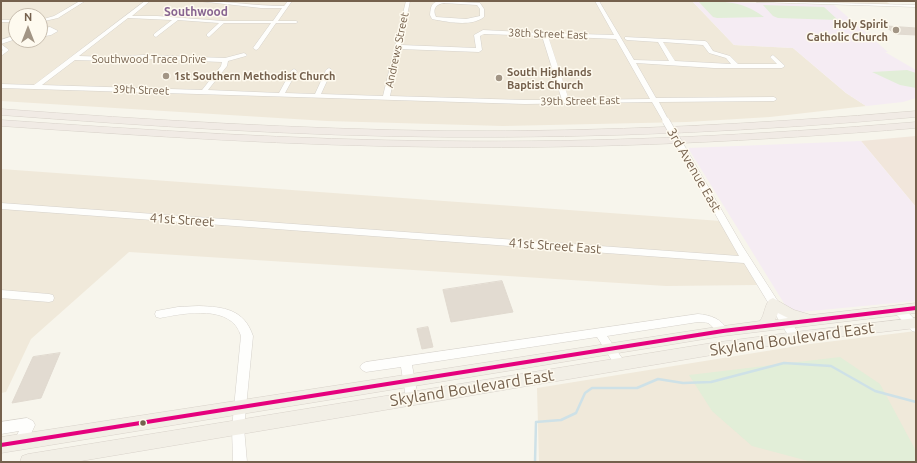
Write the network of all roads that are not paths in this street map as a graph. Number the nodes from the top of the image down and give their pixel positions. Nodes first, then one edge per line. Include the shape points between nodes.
1 (84, 1) edge
2 (148, 1) edge
3 (200, 1) edge
4 (290, 1) edge
5 (408, 1) edge
6 (597, 1) edge
7 (757, 1) edge
8 (879, 1) edge
9 (456, 2) edge
10 (462, 2) edge
11 (821, 2) edge
12 (887, 6) junction
13 (916, 6) edge
14 (286, 7) junction
15 (597, 15) dead end
16 (604, 15) junction
17 (128, 17) junction
18 (176, 19) junction
19 (48, 20) edge
20 (223, 22) junction
21 (275, 22) junction
22 (296, 22) dead end
23 (48, 29) edge
24 (544, 33) junction
25 (48, 34) edge
26 (156, 35) dead end
27 (209, 35) dead end
28 (617, 37) junction
29 (627, 38) dead end
30 (660, 40) junction
31 (1, 46) edge
32 (397, 47) junction
33 (256, 48) dead end
34 (1, 54) edge
35 (244, 55) dead end
36 (773, 57) dead end
37 (74, 58) junction
38 (225, 60) junction
39 (631, 62) junction
40 (673, 64) junction
41 (736, 66) junction
42 (328, 70) dead end
43 (294, 71) dead end
44 (1, 86) edge
45 (36, 87) junction
46 (204, 92) junction
47 (281, 95) junction
48 (317, 96) junction
49 (386, 98) junction
50 (653, 99) junction
51 (774, 99) dead end
52 (566, 101) junction
53 (1, 112) edge
54 (916, 114) edge
55 (1, 123) edge
56 (916, 125) edge
57 (1, 206) edge
58 (362, 233) joint
59 (747, 260) junction
60 (1, 294) edge
61 (49, 298) dead end
62 (773, 302) junction
63 (916, 308) edge
64 (899, 310) junction
65 (160, 314) dead end
66 (811, 319) junction
67 (786, 322) junction
68 (765, 325) junction
69 (914, 325) edge
70 (723, 331) junction
71 (599, 332) junction
72 (795, 337) junction
73 (610, 348) junction
74 (406, 363) junction
75 (620, 364) junction
76 (366, 368) dead end
77 (409, 381) junction
78 (412, 398) junction
79 (240, 408) junction
80 (1, 428) edge
81 (238, 428) junction
82 (22, 442) junction
83 (1, 445) edge
84 (28, 462) edge
85 (240, 462) edge

1 - 19 street
2 - 17 street
3 - 14 street
4 - 14 street
5 - 32 street, Andrews Street
6 - 16 street, 3rd Avenue East
7 - 11 street
8 - 12 street
9 - 10 street
9 - 10 street via 436,3 432,16 441,20 477,20 482,17 481,6
11 - 12 street
12 - 13 street
14 - 21 street
15 - 16 street
16 - 28 street, 3rd Avenue East
17 - 18 street
17 - 37 street
18 - 20 street
18 - 26 street
20 - 21 street
20 - 27 street
21 - 22 street
21 - 33 street
23 - 25 street via 55,30
24 - 28 street, 38th Street East
24 - 32 street, 38th Street East via 479,32 476,35 479,50
24 - 52 street
28 - 39 street, 3rd Avenue East
29 - 30 street
30 - 40 street via 662,48
30 - 41 street via 705,43 712,52 728,57
31 - 34 street via 6,50
32 - 49 street, Andrews Street
35 - 38 street, Southwood Trace Drive
36 - 41 street via 782,66
37 - 38 street, Southwood Trace Drive
37 - 45 street
38 - 46 street via 224,66
39 - 40 street
39 - 50 street, 3rd Avenue East
40 - 41 street
42 - 48 street
43 - 47 street
44 - 45 street, 39th Street
45 - 46 street, 39th Street
46 - 47 street, 39th Street
47 - 48 street, 39th Street
48 - 49 street, 39th Street
49 - 52 street, 39th Street East
50 - 51 street, 39th Street East
50 - 52 street, 39th Street East
50 - 59 street, 3rd Avenue East, bridge
53 - 54 highway via 239,128 435,134 682,130 785,125
55 - 56 highway via 248,138 494,144 711,139
57 - 58 street, 41st Street
58 - 59 street, 41st Street East
59 - 62 street, 3rd Avenue East
60 - 61 street
62 - 66 main road via 790,314
62 - 67 street, 3rd Avenue East
62 - 68 main road via 771,316
63 - 64 main road, Skyland Boulevard East
64 - 66 main road, Skyland Boulevard East
64 - 69 street
65 - 79 street via 174,310 217,311 237,318 244,326 247,336
66 - 67 main road, Skyland Boulevard East
67 - 68 main road, Skyland Boulevard East
67 - 72 street, 3rd Avenue East
68 - 70 main road, Skyland Boulevard East
69 - 72 main road, Skyland Boulevard East
70 - 71 street via 710,319 698,318
70 - 73 main road, Skyland Boulevard East
71 - 73 street
71 - 74 street
72 - 75 main road, Skyland Boulevard East
73 - 75 street
73 - 77 main road, Skyland Boulevard East
74 - 76 street
74 - 77 street
75 - 78 main road, Skyland Boulevard East
77 - 78 street
77 - 79 main road, Skyland Boulevard East
78 - 81 main road, Skyland Boulevard East
79 - 81 street
79 - 82 main road, Skyland Boulevard East
80 - 82 street via 29,425
81 - 84 main road, Skyland Boulevard East
81 - 85 street
82 - 83 main road, Skyland Boulevard East

